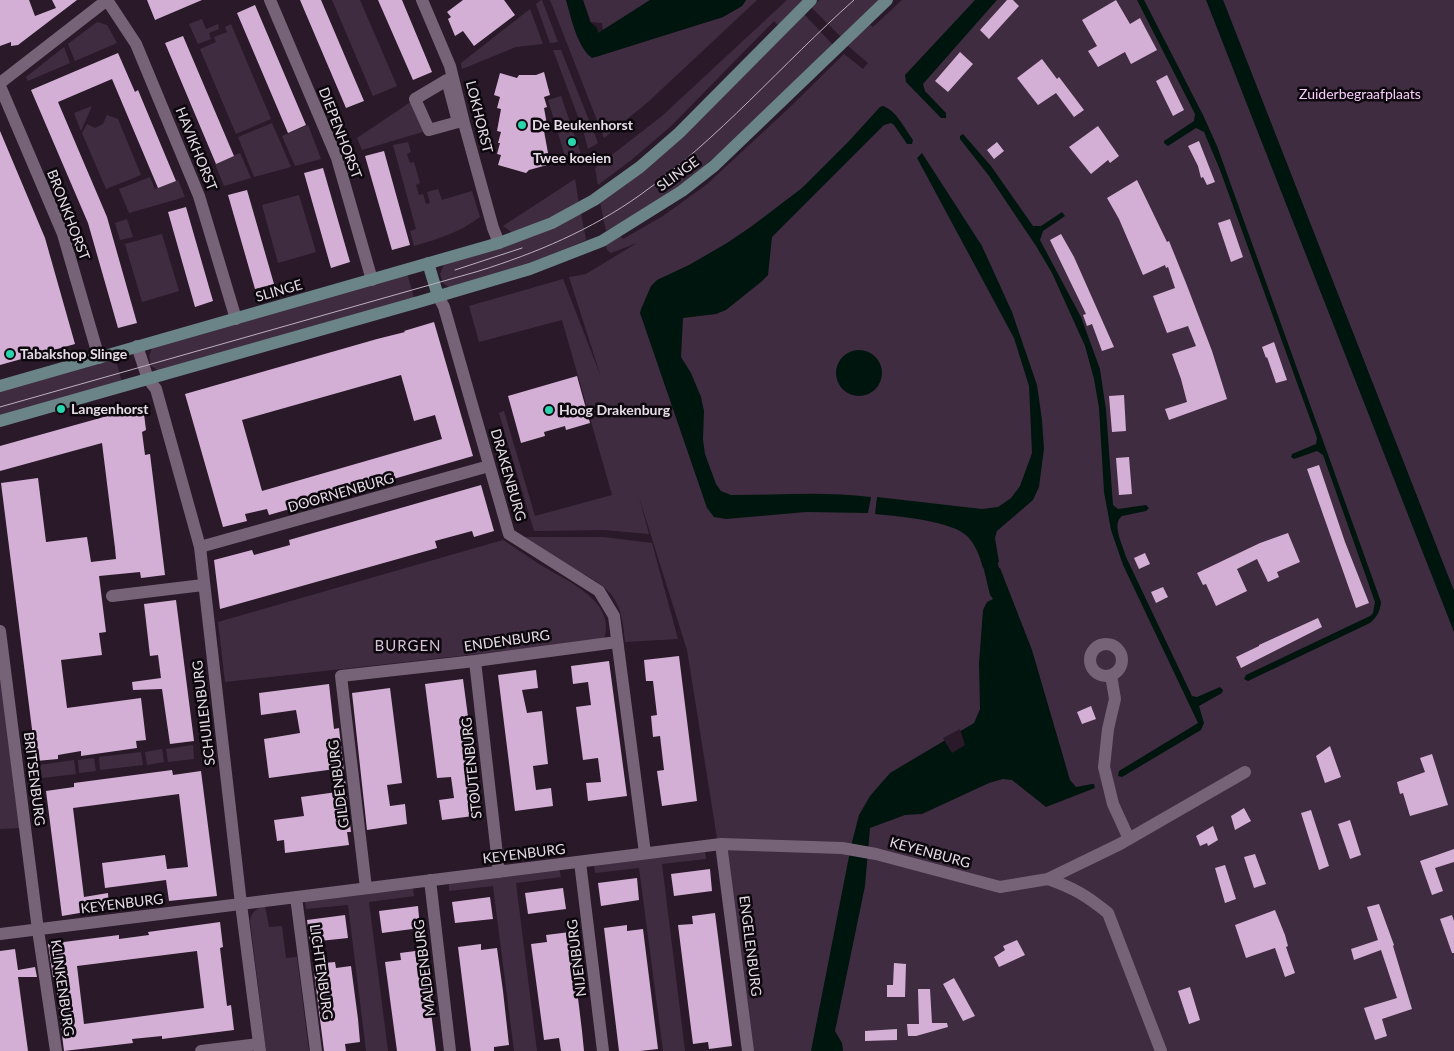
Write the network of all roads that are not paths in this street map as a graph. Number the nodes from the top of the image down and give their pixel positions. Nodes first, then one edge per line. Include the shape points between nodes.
1 (107, 0) edge
2 (270, 0) edge
3 (422, 0) edge
4 (811, 0) edge
5 (887, 0) edge
6 (94, 4) edge
7 (0, 84) edge
8 (499, 243) junction
9 (428, 263) junction
10 (372, 280) junction
11 (438, 296) junction
12 (236, 319) junction
13 (137, 346) junction
14 (99, 358) junction
15 (148, 379) junction
16 (0, 386) edge
17 (0, 421) edge
18 (489, 466) junction
19 (200, 547) junction
20 (203, 586) junction
21 (112, 596) dead end
22 (0, 631) edge
23 (617, 642) junction
24 (475, 661) junction
25 (1111, 675) dead end
26 (341, 676) joint
27 (1245, 772) dead end
28 (1129, 839) junction
29 (721, 844) junction
30 (645, 853) junction
31 (580, 862) junction
32 (499, 872) junction
33 (1048, 879) junction
34 (430, 880) junction
35 (366, 888) junction
36 (296, 897) junction
37 (241, 904) junction
38 (38, 930) junction
39 (0, 934) edge
40 (260, 1047) edge
41 (56, 1051) edge
42 (201, 1051) edge
43 (316, 1051) edge
44 (450, 1051) edge
45 (603, 1051) edge
46 (748, 1051) edge
47 (1161, 1051) edge

1 - 6 street
1 - 12 street, HAVIKHORST via 136,44 199,196
2 - 10 street, DIEPENHORST via 337,158
3 - 8 street, LOKHORST via 450,66
4 - 8 main road, SLINGE via 679,133 640,167 594,200 552,223
5 - 11 main road, SLINGE via 714,166 682,192 602,241 530,268
6 - 7 street
7 - 14 street, BRONKHORST via 63,234
8 - 9 main road, SLINGE
9 - 10 main road, SLINGE
9 - 11 main road
10 - 12 main road, SLINGE
11 - 15 main road, SLINGE
11 - 18 street, DRAKENBURG via 444,307
12 - 13 main road, SLINGE
13 - 14 main road, SLINGE
13 - 15 street
14 - 16 main road, SLINGE
15 - 17 main road, SLINGE
15 - 19 street, SCHUILENBURG via 156,389
18 - 19 street, DOORNENBURG
18 - 23 street, DRAKENBURG via 509,534 599,592 614,616
19 - 20 street, SCHUILENBURG
20 - 21 street
20 - 37 street, SCHUILENBURG
22 - 38 street, BRITSENBURG
23 - 24 street, ENDENBURG
23 - 30 street, DRAKENBURG
24 - 26 street, ENDENBURG
24 - 32 street, STOUTENBURG
25 - 28 street via 1115,699 1104,767 1113,804
26 - 35 street, GILDENBURG
27 - 28 street, KEYENBURG
28 - 33 street, KEYENBURG
29 - 30 street, KEYENBURG
29 - 33 street, KEYENBURG via 842,848 1000,887
29 - 46 street, ENGELENBURG
30 - 31 street, KEYENBURG
31 - 32 street, KEYENBURG
31 - 45 street, NIJENBURG
32 - 34 street, KEYENBURG
33 - 47 street, KEYENBURG via 1071,887 1108,914
34 - 35 street, KEYENBURG
34 - 44 street, MALDENBURG
35 - 36 street, KEYENBURG
36 - 37 street, KEYENBURG
36 - 43 street, LICHTENBURG
37 - 38 street, KEYENBURG
37 - 40 street, SCHUILENBURG
38 - 39 street, KEYENBURG
38 - 41 street, KLINKENBURG
40 - 42 street

